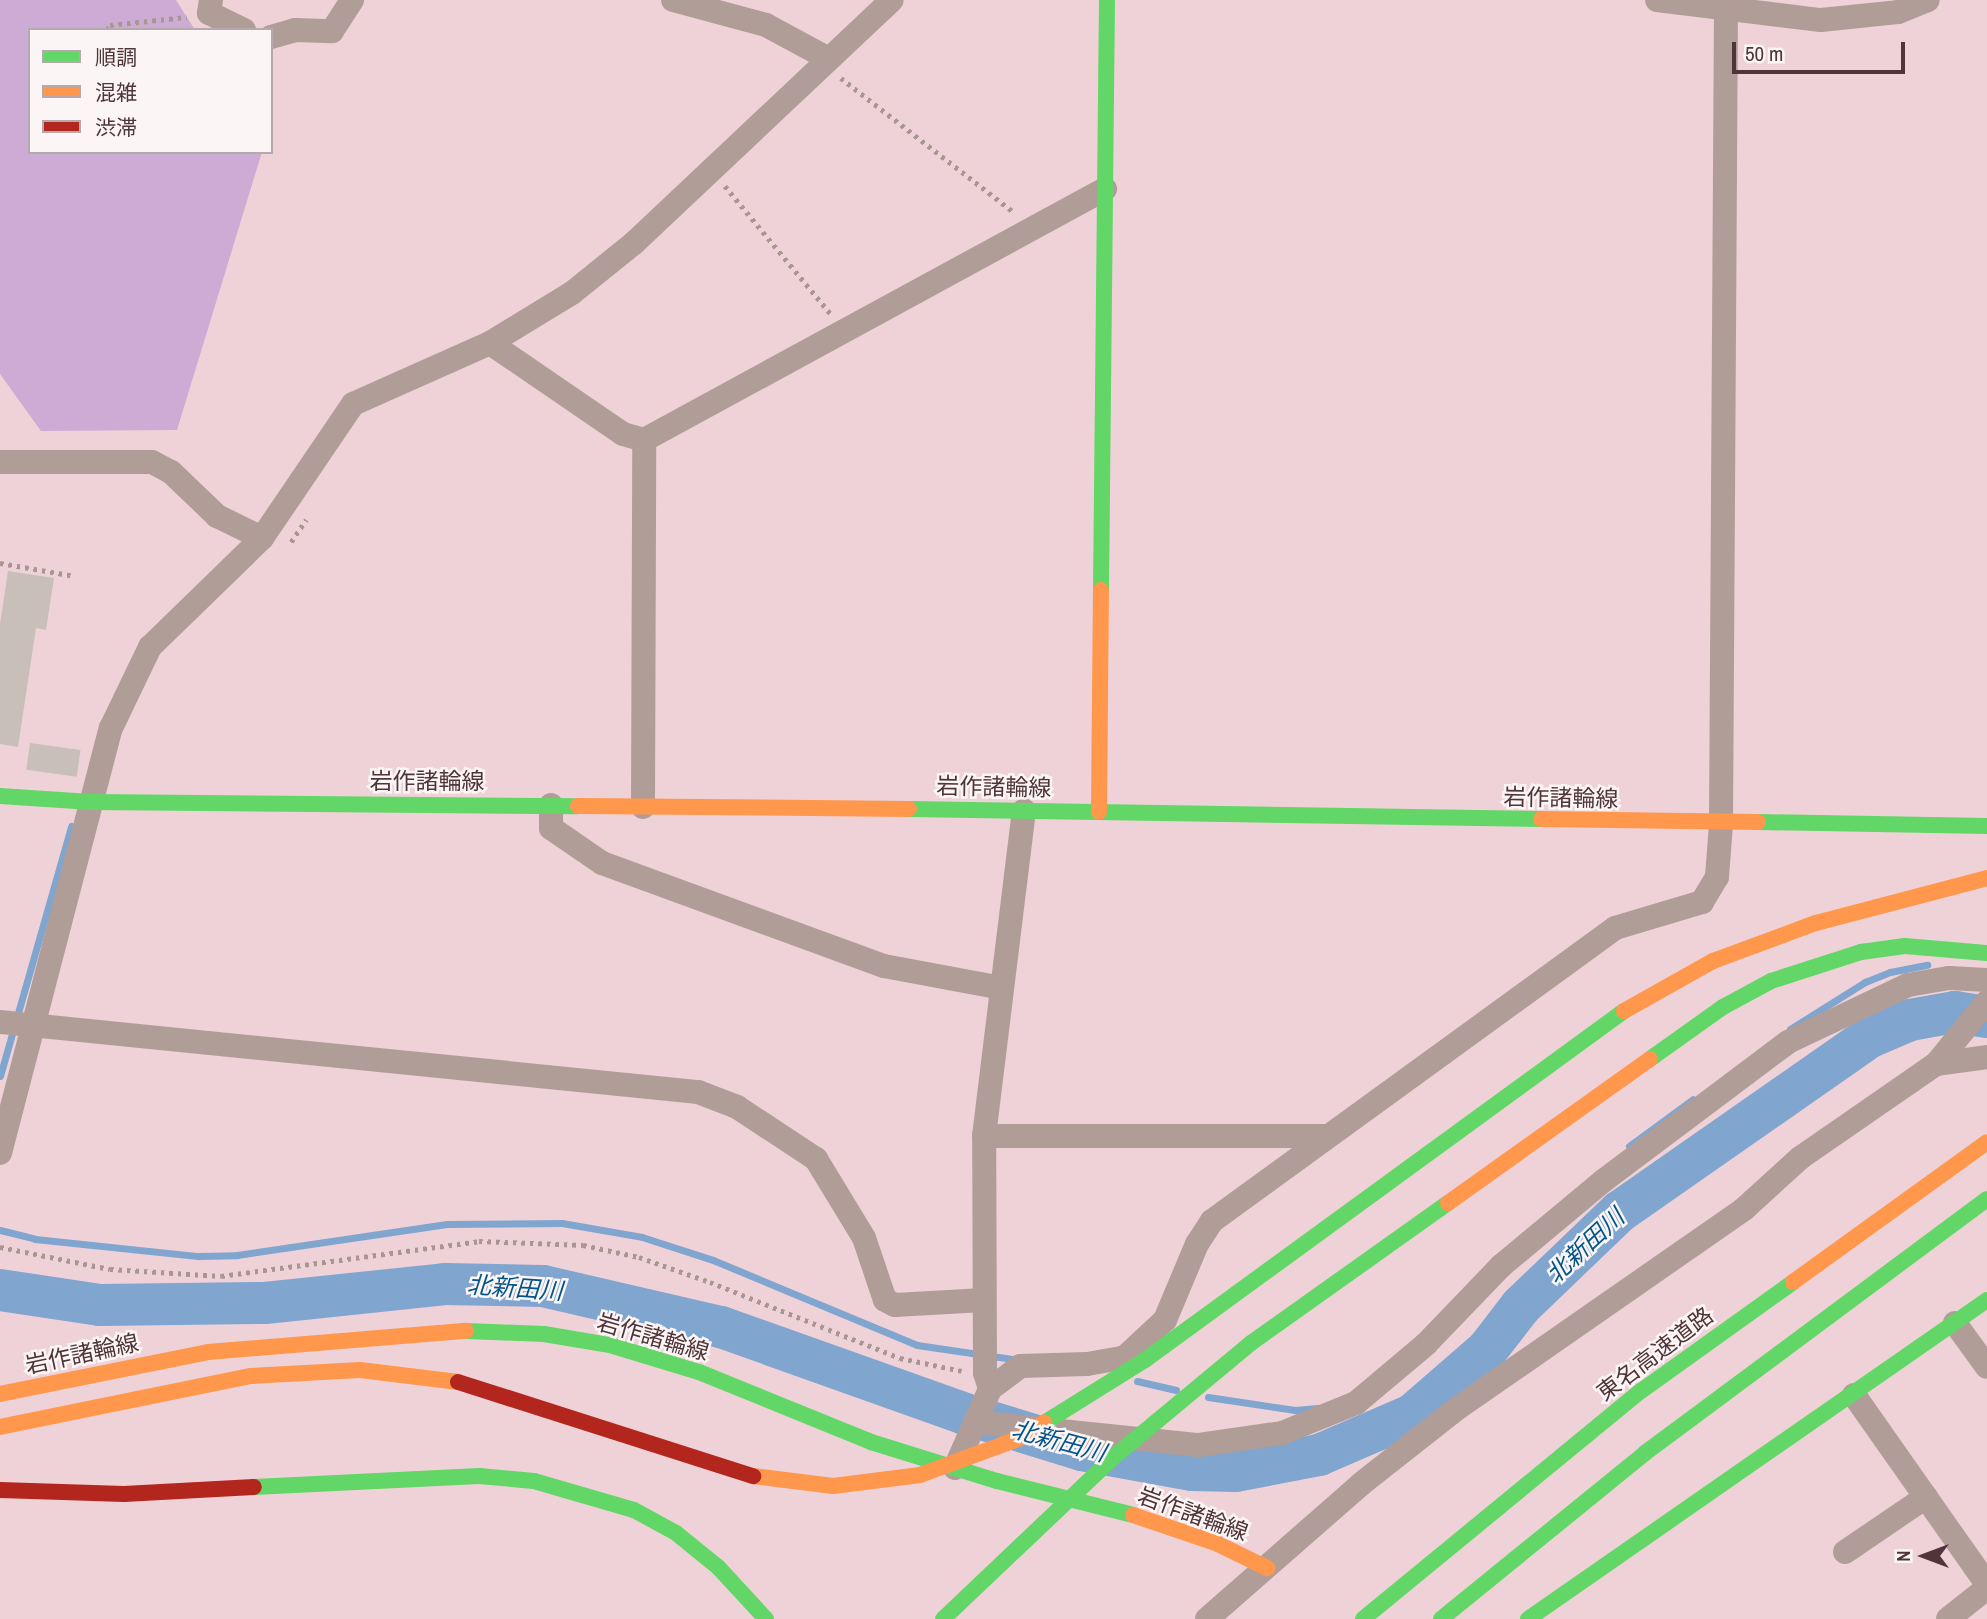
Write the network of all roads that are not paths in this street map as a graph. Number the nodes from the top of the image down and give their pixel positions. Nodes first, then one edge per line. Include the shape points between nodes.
1 (352, 0) edge
2 (673, 0) edge
3 (892, 0) edge
4 (1107, 0) edge
5 (1657, 0) edge
6 (1924, 1) edge
7 (210, 7) edge
8 (1727, 11) junction
9 (241, 28) edge
10 (273, 36) edge
11 (825, 61) junction
12 (1105, 189) junction
13 (490, 343) junction
14 (644, 440) junction
15 (0, 462) edge
16 (262, 538) junction
17 (0, 796) edge
18 (91, 802) junction
19 (551, 805) junction
20 (643, 807) junction
21 (1024, 810) junction
22 (1099, 812) junction
23 (1721, 824) junction
24 (1987, 826) edge
25 (1987, 878) edge
26 (1987, 953) edge
27 (1987, 980) edge
28 (1002, 989) junction
29 (1987, 1002) edge
30 (0, 1022) edge
31 (32, 1026) junction
32 (1987, 1057) edge
33 (1936, 1064) junction
34 (984, 1136) junction
35 (1324, 1136) junction
36 (1987, 1142) edge
37 (0, 1153) edge
38 (1987, 1199) edge
39 (984, 1300) junction
40 (1987, 1300) edge
41 (1955, 1322) junction
42 (1987, 1367) edge
43 (988, 1384) junction
44 (0, 1394) edge
45 (1854, 1395) junction
46 (975, 1421) junction
47 (0, 1427) edge
48 (955, 1468) junction
49 (0, 1490) edge
50 (1926, 1497) junction
51 (1845, 1552) dead end
52 (1267, 1568) junction
53 (1987, 1586) edge
54 (766, 1619) edge
55 (943, 1619) edge
56 (1208, 1619) edge
57 (1363, 1619) edge
58 (1441, 1619) edge
59 (1528, 1619) edge
60 (1948, 1619) edge

1 - 10 street via 332,32 295,30
2 - 11 street via 766,25
3 - 11 street
4 - 12 main road
5 - 8 street
6 - 8 street via 1898,12 1856,19
7 - 9 street
8 - 23 street
11 - 13 street via 634,243 572,293
12 - 14 street
12 - 22 main road
13 - 14 street via 623,434
13 - 16 street via 353,404
14 - 20 street
15 - 16 street via 152,462 171,472 217,516
16 - 18 street via 150,647 111,728
17 - 18 main road, 岩作諸輪線
18 - 19 main road, 岩作諸輪線
18 - 31 street
19 - 20 main road, 岩作諸輪線
19 - 28 street via 551,828 602,863 884,966
20 - 21 main road, 岩作諸輪線
21 - 22 main road, 岩作諸輪線
21 - 28 street
22 - 23 main road, 岩作諸輪線
23 - 24 main road, 岩作諸輪線
23 - 35 street via 1717,877 1702,902 1615,928
25 - 47 main road via 1815,923 1713,961 1668,984 1575,1042 1145,1360 1018,1439 920,1475 844,1485 789,1483 689,1460 464,1383 360,1370 251,1376
26 - 55 main road via 1916,946 1861,952 1771,981 1723,1007 1251,1343 1115,1456
27 - 46 street via 1949,978 1908,985 1788,1042 1603,1181 1501,1266 1426,1344 1356,1403 1282,1433 1199,1445
28 - 34 street
29 - 33 street
30 - 31 street
31 - 37 street
31 - 39 street via 718,1097 816,1159 864,1238 885,1300 895,1305
32 - 33 street
33 - 52 street via 1800,1158 1744,1209 1455,1410
34 - 35 street
34 - 39 street
35 - 43 street via 1212,1221 1197,1244 1165,1320 1125,1357 1087,1364 1020,1366
36 - 57 main road, 東名高速道路 via 1641,1391
38 - 58 main road via 1645,1453
39 - 43 street
40 - 41 main road
41 - 42 street
41 - 45 main road
43 - 46 street
44 - 48 main road, 岩作諸輪線 via 208,1352 469,1331 544,1334 610,1345 699,1372 872,1441
45 - 50 street
45 - 59 main road
46 - 48 street
48 - 52 main road, 岩作諸輪線 via 1147,1519 1218,1544
49 - 54 main road via 124,1494 467,1476 534,1481 634,1510 676,1533 718,1567
50 - 51 street
50 - 53 street
52 - 56 street
53 - 60 street

